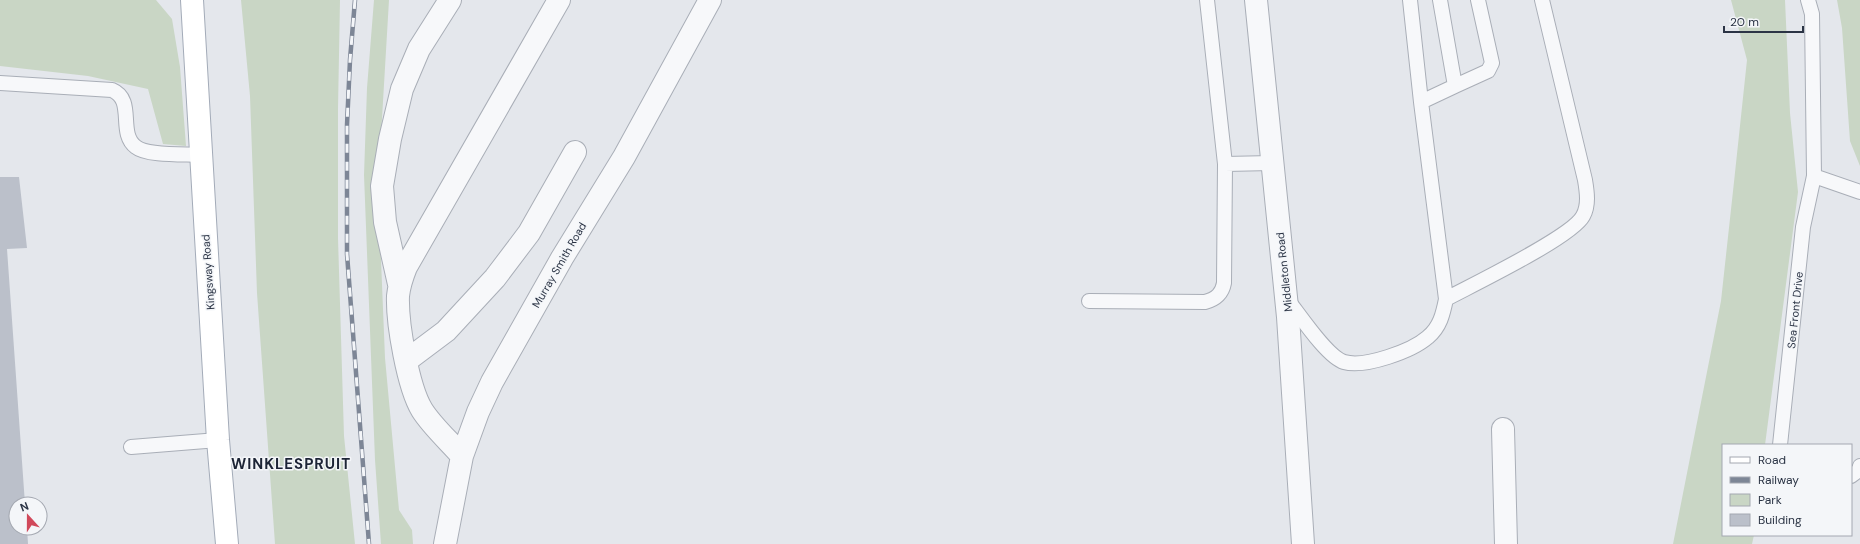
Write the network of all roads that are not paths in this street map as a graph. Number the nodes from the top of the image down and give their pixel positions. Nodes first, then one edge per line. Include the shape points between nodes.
1 (192, 0) edge
2 (450, 0) edge
3 (558, 0) edge
4 (710, 0) edge
5 (1207, 0) edge
6 (1256, 0) edge
7 (1410, 0) edge
8 (1440, 0) edge
9 (1478, 0) edge
10 (1542, 0) edge
11 (1808, 0) edge
12 (0, 83) edge
13 (1455, 86) junction
14 (1421, 102) junction
15 (574, 152) dead end
16 (200, 155) junction
17 (1225, 164) junction
18 (1273, 164) junction
19 (1814, 176) junction
20 (1860, 192) edge
21 (399, 284) junction
22 (1286, 298) junction
23 (1446, 299) junction
24 (1089, 301) dead end
25 (406, 361) junction
26 (1503, 429) dead end
27 (218, 440) junction
28 (1780, 444) edge
29 (131, 447) dead end
30 (462, 456) junction
31 (1860, 466) edge
32 (1852, 475) edge
33 (227, 544) edge
34 (445, 544) edge
35 (1302, 544) edge
36 (1506, 544) edge

1 - 16 main road, Kingsway Road
2 - 21 street via 420,50 402,89 390,139 382,186 385,222
3 - 21 street via 406,267
4 - 30 street, Murray Smith Road via 624,156 562,258 492,382
5 - 17 lane
6 - 18 street, Middleton Road
7 - 14 lane
8 - 13 lane
9 - 13 lane via 1492,63 1488,71
10 - 23 lane via 1585,180 1587,205 1583,216 1563,235
11 - 19 lane, Sea Front Drive via 1812,14
12 - 16 lane via 112,90 125,105 126,133 136,148 147,152
13 - 14 lane
14 - 23 lane
15 - 25 street via 529,233 495,278 446,331
16 - 27 main road, Kingsway Road
17 - 18 lane
17 - 24 lane via 1223,291 1213,300 1205,302
18 - 22 street, Middleton Road
19 - 20 lane
19 - 28 lane, Sea Front Drive via 1803,227
21 - 25 street via 398,308
22 - 23 lane via 1327,349 1344,362 1368,362 1401,354 1428,337 1442,319
22 - 35 street, Middleton Road
25 - 30 street via 409,377 423,411
26 - 36 street
27 - 29 lane
27 - 33 main road, Kingsway Road
30 - 34 street, Murray Smith Road
31 - 32 lane

